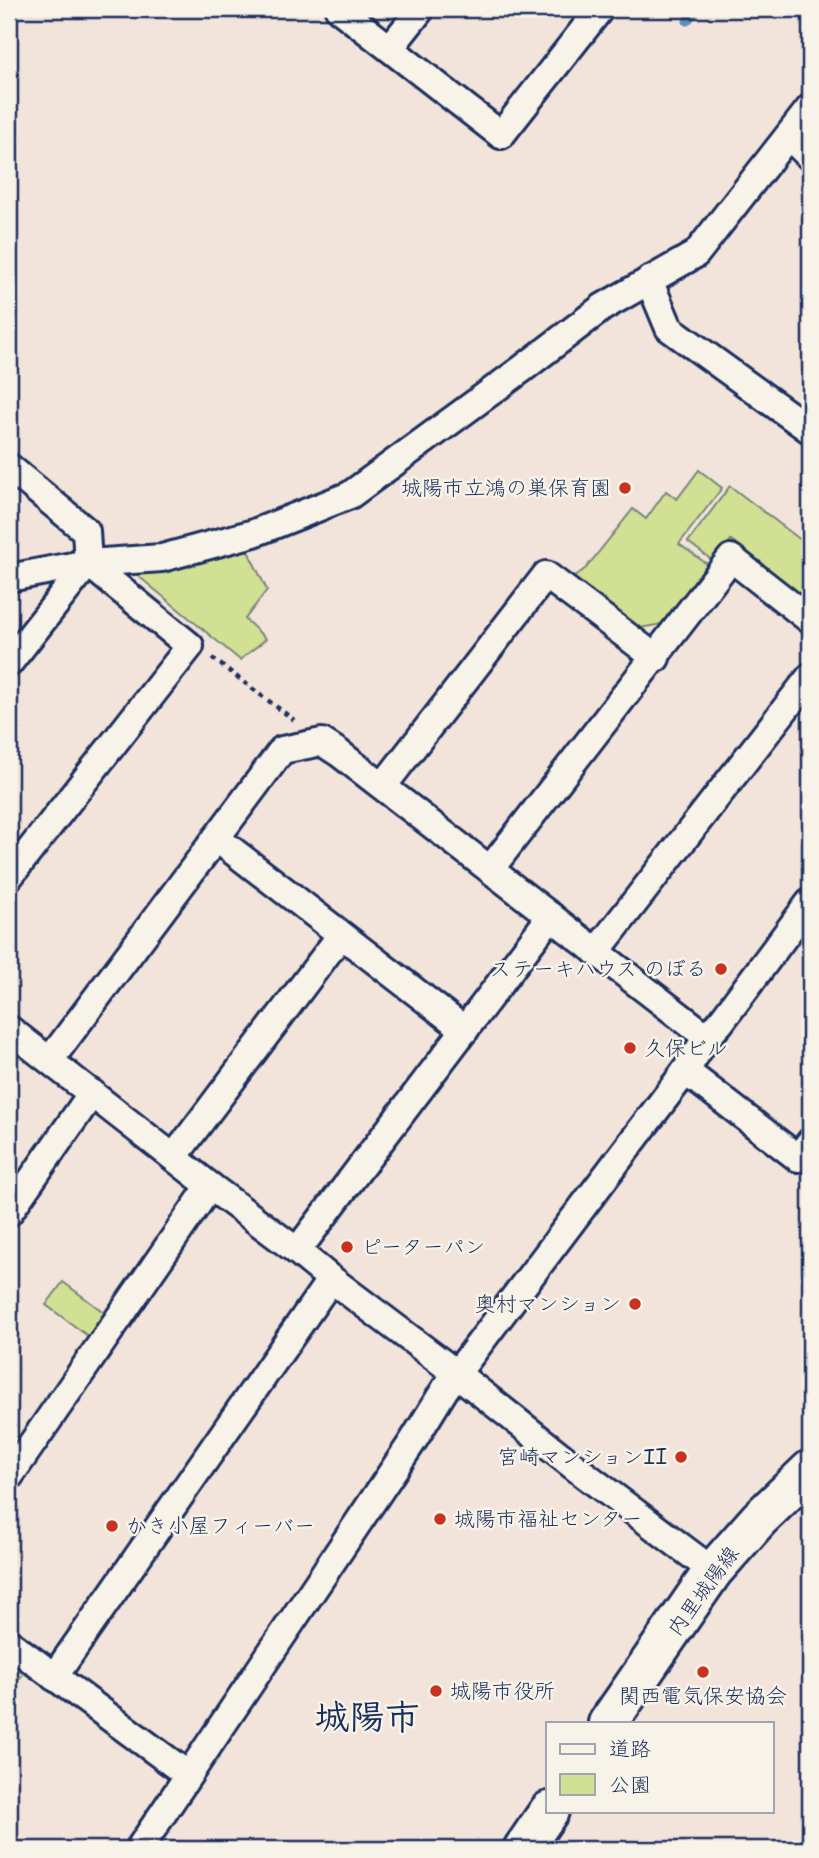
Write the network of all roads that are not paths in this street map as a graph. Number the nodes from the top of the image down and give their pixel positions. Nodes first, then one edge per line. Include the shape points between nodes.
1 (339, 9) edge
2 (421, 9) edge
3 (600, 9) edge
4 (390, 48) junction
5 (810, 108) edge
6 (789, 136) junction
7 (810, 157) edge
8 (649, 280) junction
9 (810, 430) edge
10 (9, 467) edge
11 (88, 563) junction
12 (9, 578) edge
13 (810, 620) edge
14 (656, 658) junction
15 (9, 663) edge
16 (810, 677) edge
17 (383, 786) junction
18 (216, 838) junction
19 (491, 868) junction
20 (9, 877) edge
21 (810, 902) edge
22 (551, 916) junction
23 (341, 935) junction
24 (596, 952) junction
25 (9, 1029) edge
26 (465, 1030) junction
27 (707, 1037) junction
28 (50, 1060) junction
29 (684, 1073) junction
30 (92, 1093) junction
31 (810, 1142) edge
32 (174, 1157) junction
33 (210, 1186) junction
34 (9, 1212) edge
35 (297, 1251) junction
36 (331, 1279) junction
37 (457, 1374) junction
38 (810, 1470) edge
39 (9, 1477) edge
40 (713, 1570) junction
41 (9, 1643) edge
42 (54, 1677) junction
43 (609, 1722) edge
44 (188, 1775) junction
45 (548, 1812) edge
46 (139, 1849) edge
47 (523, 1849) edge

1 - 4 street
2 - 4 street
3 - 4 street via 502,135
5 - 6 street
6 - 7 street
6 - 8 street via 696,254
8 - 9 street via 669,328
8 - 11 street via 603,307 350,495 254,533 162,558
10 - 11 street via 86,531
11 - 12 street
11 - 15 street
11 - 20 street via 190,646
13 - 14 street via 731,558
14 - 17 street via 546,575
14 - 19 street
16 - 24 street
17 - 18 street via 323,743 282,750
17 - 19 street
18 - 23 street
18 - 28 street
19 - 22 street
21 - 27 street
22 - 24 street
22 - 26 street
23 - 26 street
23 - 32 street
24 - 27 street
25 - 28 street
26 - 35 street
27 - 29 street
28 - 30 street
29 - 31 street via 798,1158
29 - 37 street
30 - 32 street
30 - 34 street
32 - 33 street
33 - 35 street
33 - 39 street
35 - 36 street
36 - 37 street
36 - 42 street
37 - 40 street
37 - 44 street
38 - 40 main road, 内里城陽線
40 - 43 main road, 内里城陽線
41 - 42 street
42 - 44 street
44 - 46 street
45 - 47 main road

